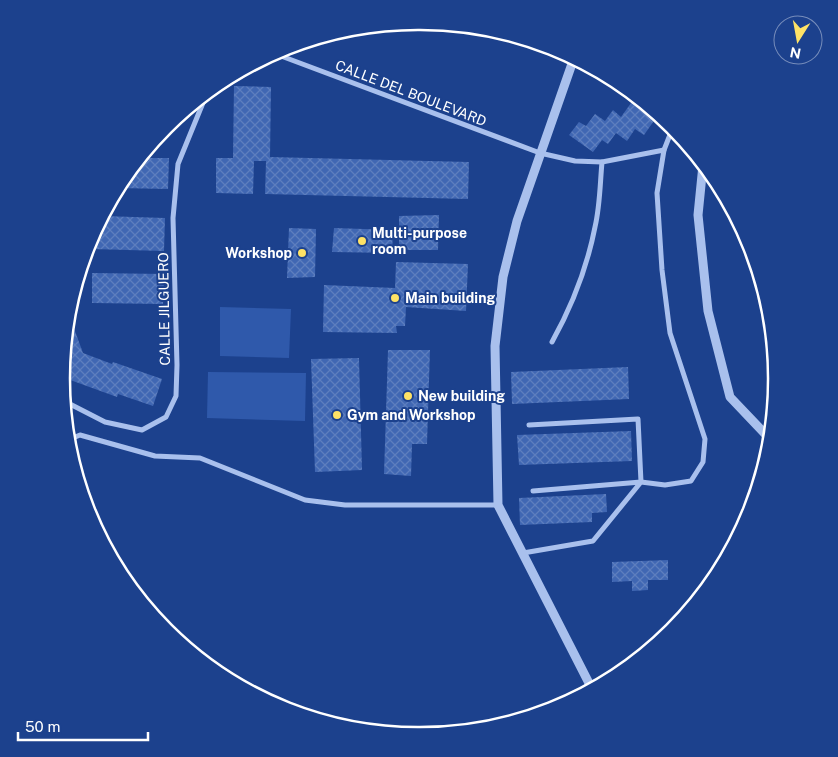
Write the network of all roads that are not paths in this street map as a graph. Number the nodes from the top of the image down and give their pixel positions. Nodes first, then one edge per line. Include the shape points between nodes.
1 (285, 57) edge
2 (571, 65) edge
3 (202, 106) edge
4 (669, 137) edge
5 (664, 150) junction
6 (540, 153) junction
7 (602, 162) junction
8 (702, 175) edge
9 (552, 342) dead end
10 (71, 405) edge
11 (529, 425) dead end
12 (764, 431) edge
13 (75, 437) edge
14 (641, 482) junction
15 (533, 491) dead end
16 (498, 505) junction
17 (522, 553) junction
18 (589, 682) edge

1 - 6 street, CALLE DEL BOULEVARD
2 - 6 street
3 - 10 street, CALLE JILGUERO via 178,164 173,218 176,396 166,417 142,430 105,422
4 - 5 street
5 - 7 street, CALLE DEL BOULEVARD
5 - 14 street via 656,193 670,333 705,439 703,462 691,481 665,485
6 - 7 street, CALLE DEL BOULEVARD via 575,161
6 - 16 street via 503,277 495,346
7 - 9 street via 596,227 585,268 567,316
8 - 12 street via 698,215 708,311 730,397
11 - 14 street via 638,419
13 - 16 street via 80,435 155,456 200,458 305,500 345,506
14 - 15 street
14 - 17 street via 593,541
16 - 17 street
17 - 18 street

